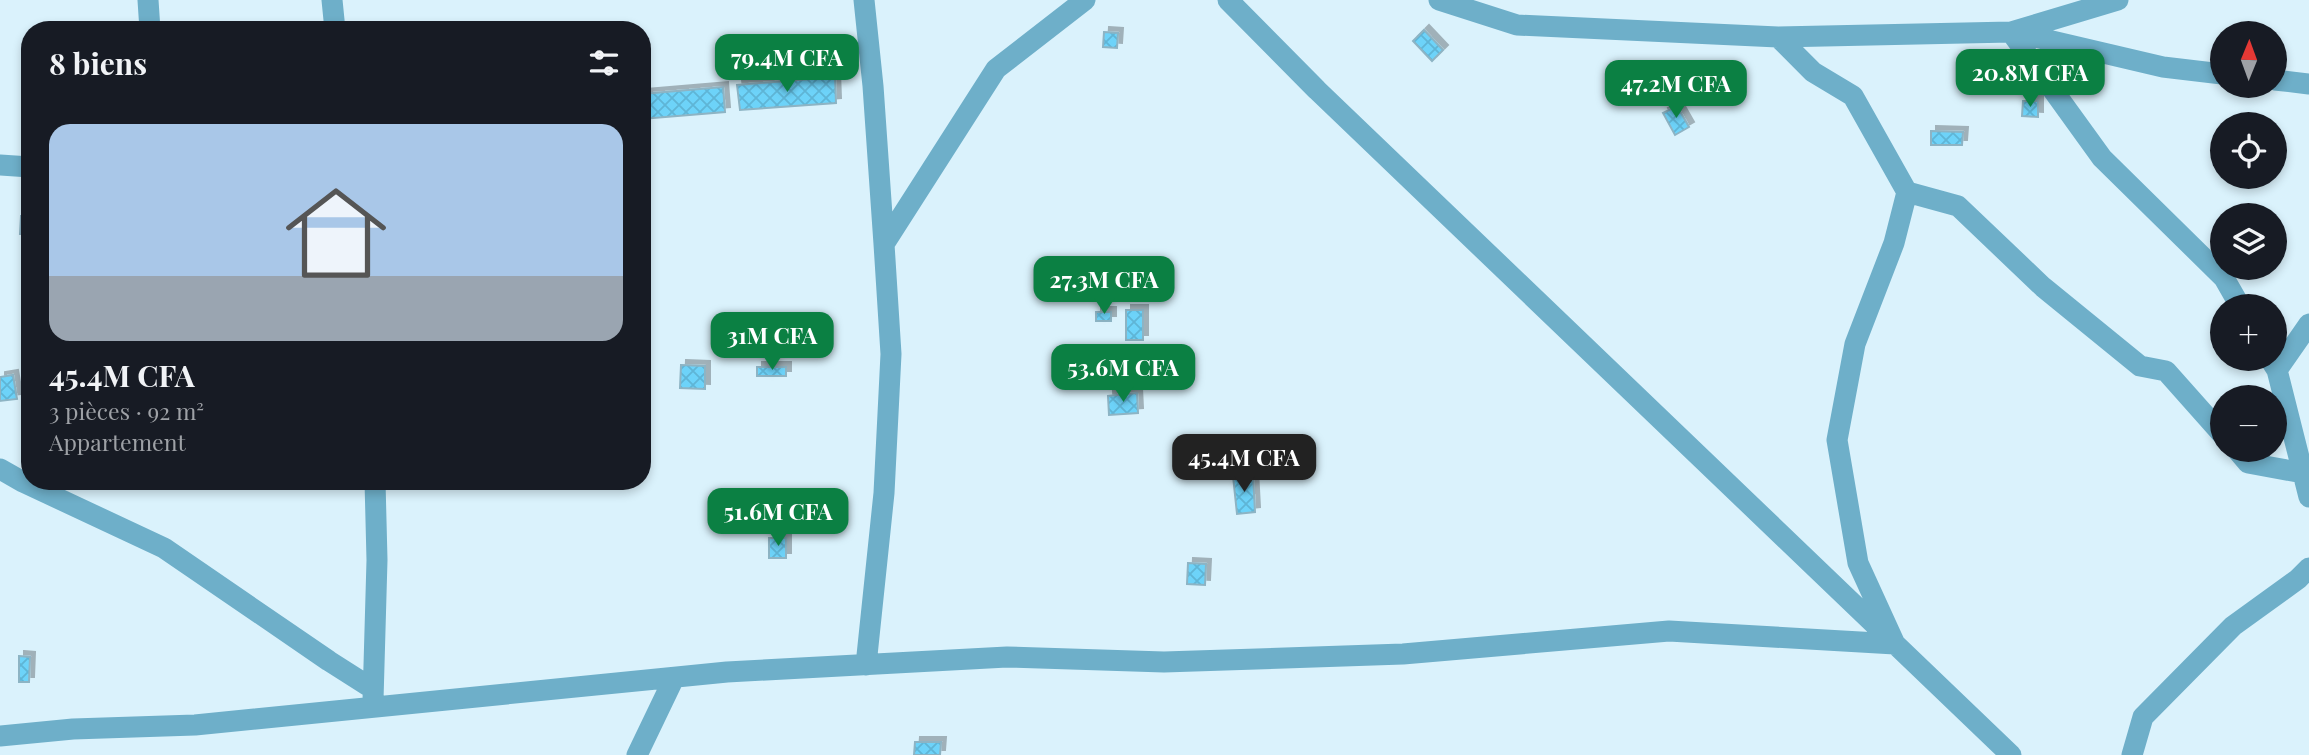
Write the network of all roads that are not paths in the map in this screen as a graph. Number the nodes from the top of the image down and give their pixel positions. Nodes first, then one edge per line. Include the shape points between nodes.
1 (148, 0) edge
2 (332, 0) edge
3 (864, 0) edge
4 (1084, 0) edge
5 (1228, 0) edge
6 (1439, 0) edge
7 (2118, 0) edge
8 (149, 21) edge
9 (334, 21) edge
10 (2011, 32) junction
11 (1778, 37) junction
12 (2210, 73) edge
13 (2287, 81) edge
14 (2309, 84) edge
15 (0, 165) edge
16 (21, 166) edge
17 (1907, 192) junction
18 (884, 244) junction
19 (2233, 294) edge
20 (2306, 336) edge
21 (2287, 353) edge
22 (2276, 371) edge
23 (2210, 420) edge
24 (2247, 462) edge
25 (0, 469) edge
26 (2303, 473) junction
27 (21, 481) edge
28 (40, 490) edge
29 (375, 490) edge
30 (2309, 497) edge
31 (2309, 568) edge
32 (1895, 643) junction
33 (866, 665) junction
34 (674, 678) junction
35 (373, 698) junction
36 (0, 736) edge
37 (637, 755) edge
38 (2011, 755) edge
39 (2132, 755) edge

1 - 8 street
2 - 9 street
3 - 18 street
4 - 18 street via 996,69
5 - 32 street via 1336,109
6 - 11 street via 1517,25
7 - 10 street
10 - 11 street
10 - 12 street via 2163,67
10 - 19 street via 2102,158 2224,278
11 - 17 street via 1813,72 1853,96
13 - 14 street
15 - 16 street
17 - 23 street via 1958,206 2043,287 2140,366 2166,371
17 - 32 street via 1894,243 1855,344 1837,440 1858,563
18 - 33 street via 891,354 884,493
20 - 21 street
22 - 26 street
24 - 26 street
25 - 27 street
26 - 30 street
28 - 35 street via 164,548 329,661
29 - 35 street
31 - 39 street via 2232,626 2143,717
32 - 33 street via 1669,631 1404,654 1164,662 1007,657
32 - 38 street
33 - 34 street
34 - 35 street
34 - 37 street
35 - 36 street via 195,725

